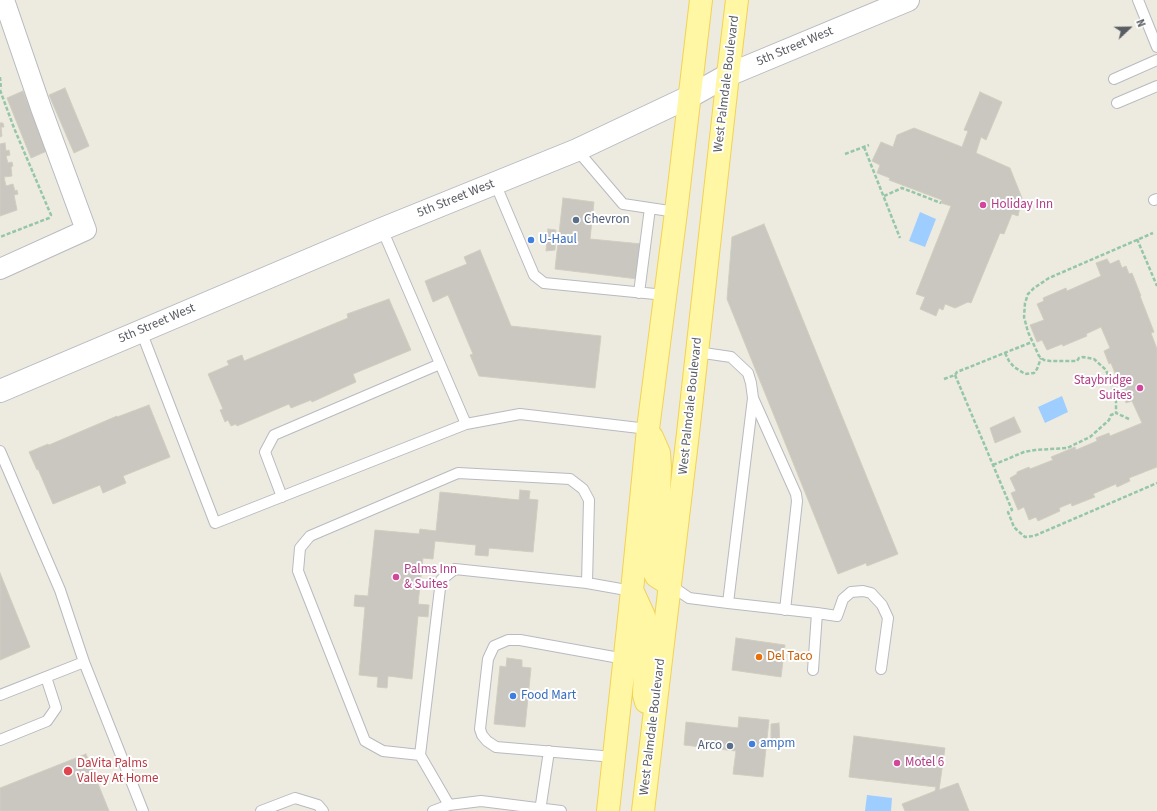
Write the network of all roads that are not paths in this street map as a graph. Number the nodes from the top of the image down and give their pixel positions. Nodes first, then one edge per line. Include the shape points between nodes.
1 (4, 0) edge
2 (700, 0) edge
3 (737, 0) edge
4 (908, 0) edge
5 (1138, 0) edge
6 (1157, 47) edge
7 (1157, 60) edge
8 (728, 75) junction
9 (1114, 79) dead end
10 (1157, 86) edge
11 (689, 97) junction
12 (1117, 102) dead end
13 (577, 150) junction
14 (495, 183) junction
15 (650, 208) junction
16 (676, 212) junction
17 (382, 229) junction
18 (0, 269) edge
19 (639, 293) junction
20 (665, 295) junction
21 (141, 331) junction
22 (697, 352) junction
23 (440, 364) junction
24 (0, 391) edge
25 (753, 398) junction
26 (466, 424) junction
27 (648, 429) junction
28 (0, 451) edge
29 (282, 497) junction
30 (587, 583) junction
31 (670, 585) junction
32 (632, 591) junction
33 (728, 603) junction
34 (785, 610) junction
35 (817, 613) junction
36 (625, 659) junction
37 (84, 662) junction
38 (881, 669) dead end
39 (813, 670) dead end
40 (46, 677) junction
41 (0, 695) edge
42 (654, 717) junction
43 (0, 740) edge
44 (549, 751) junction
45 (420, 755) junction
46 (614, 757) junction
47 (449, 806) junction
48 (540, 810) edge
49 (143, 811) edge
50 (261, 811) edge
51 (323, 811) edge
52 (433, 811) edge
53 (561, 811) edge
54 (608, 811) edge
55 (643, 811) edge

1 - 18 street via 86,230
2 - 11 main road
3 - 8 main road, West Palmdale Boulevard
4 - 8 street, 5th Street West
5 - 6 lane
7 - 9 lane
8 - 11 street, 5th Street West
8 - 22 main road, West Palmdale Boulevard
10 - 12 lane
11 - 13 street, 5th Street West
11 - 16 main road
13 - 14 street, 5th Street West
13 - 15 lane via 624,204
14 - 17 street, 5th Street West
14 - 19 lane via 534,275 544,283
15 - 16 lane
15 - 19 lane
16 - 20 main road
17 - 21 street, 5th Street West
17 - 23 lane
19 - 20 lane
20 - 27 main road
21 - 24 street, 5th Street West
21 - 29 lane via 215,523
22 - 25 lane via 731,357 748,373
22 - 31 main road, West Palmdale Boulevard
23 - 26 lane
23 - 29 lane via 274,435 265,452
25 - 33 lane
25 - 34 lane via 796,494
26 - 27 lane via 520,414
26 - 29 lane
27 - 31 main road via 659,453 660,467 651,564 656,576
27 - 32 main road
28 - 37 lane via 60,590
30 - 32 lane
30 - 45 lane via 455,569 441,580
30 - 45 lane via 589,500 583,489 570,479 458,473 310,536 300,548 298,571 365,741 383,751
31 - 33 lane via 689,598
31 - 42 main road, West Palmdale Boulevard
32 - 36 main road
32 - 42 main road via 644,616 644,695 647,708
33 - 34 lane
34 - 35 lane
35 - 38 lane via 837,616 843,599 851,592 871,593 888,618
35 - 39 lane
36 - 44 lane via 520,640 508,640 494,646 488,659 480,729 482,735 487,742 496,747
36 - 46 main road
37 - 40 lane
37 - 49 lane
40 - 41 lane
40 - 43 lane via 56,708 47,721
42 - 55 main road, West Palmdale Boulevard
44 - 46 lane
44 - 48 lane
45 - 47 lane
46 - 54 main road
47 - 48 lane via 481,801
47 - 52 lane
48 - 53 lane
50 - 51 lane via 296,798 318,805

